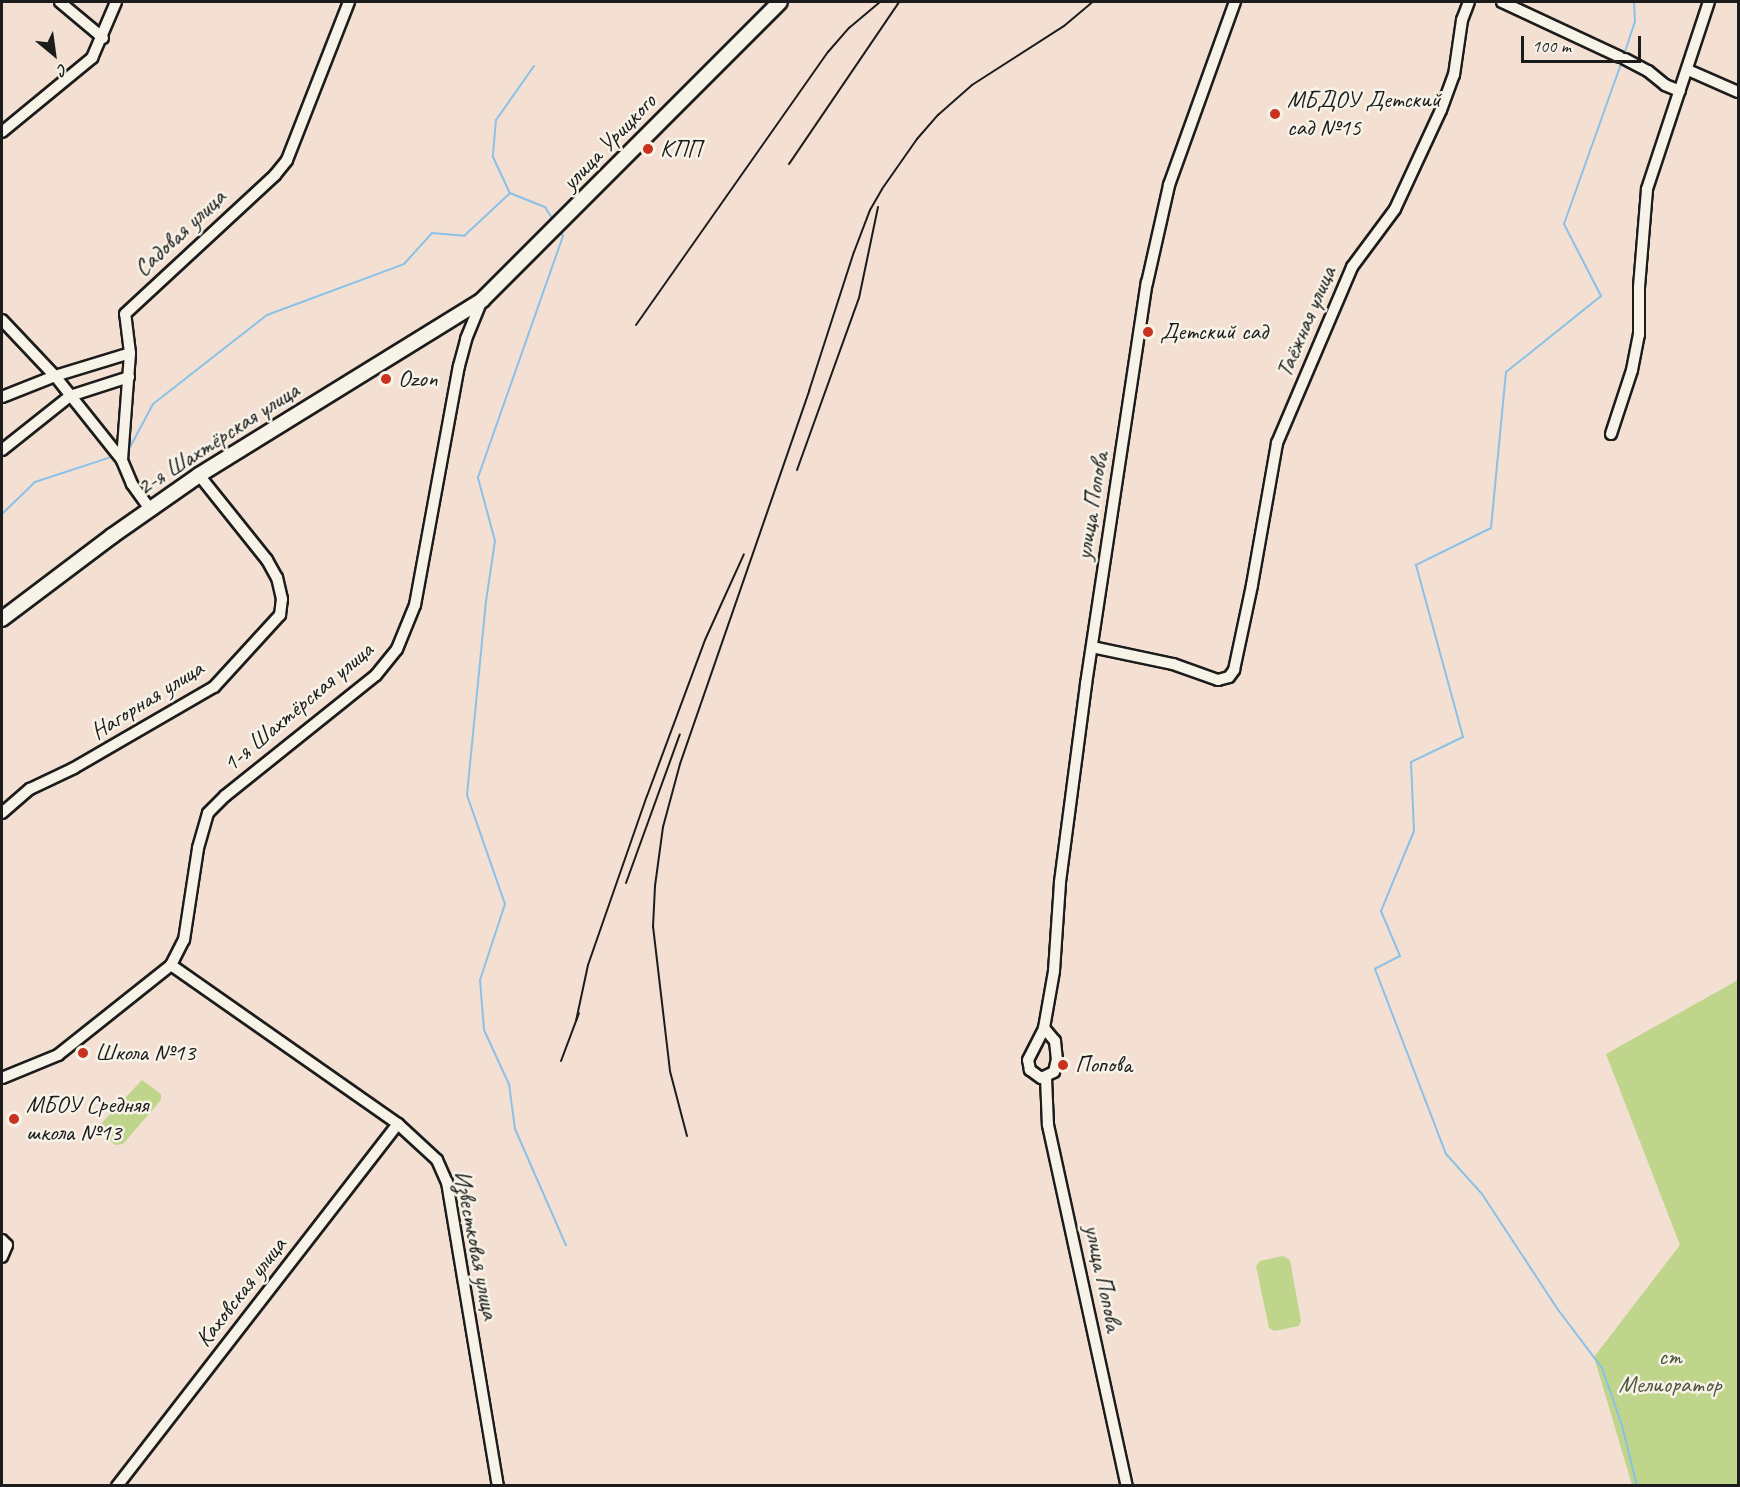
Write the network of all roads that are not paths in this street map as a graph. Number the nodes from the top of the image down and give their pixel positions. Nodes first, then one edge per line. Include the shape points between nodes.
1 (60, 2) edge
2 (116, 2) edge
3 (349, 2) edge
4 (780, 2) edge
5 (1235, 2) edge
6 (1469, 2) edge
7 (1502, 2) edge
8 (1709, 2) edge
9 (103, 38) junction
10 (1688, 70) junction
11 (1680, 91) junction
12 (1738, 92) edge
13 (2, 132) edge
14 (482, 300) junction
15 (467, 309) joint
16 (2, 320) edge
17 (130, 353) junction
18 (55, 376) junction
19 (129, 377) junction
20 (70, 396) junction
21 (2, 397) edge
22 (1611, 434) dead end
23 (2, 450) edge
24 (122, 460) junction
25 (199, 475) junction
26 (150, 509) junction
27 (2, 619) edge
28 (1092, 647) junction
29 (2, 813) edge
30 (171, 965) junction
31 (1044, 1028) junction
32 (2, 1078) edge
33 (1046, 1078) junction
34 (398, 1124) junction
35 (2, 1240) edge
36 (2, 1257) edge
37 (117, 1485) edge
38 (498, 1485) edge
39 (1127, 1485) edge

1 - 9 street
2 - 9 street
3 - 17 street, Садовая улица via 287,160 125,314
4 - 14 main road, улица Урицкого
5 - 28 street, улица Попова via 1161,211
6 - 28 street, Таёжная улица via 1462,20 1454,75 1441,110 1395,209 1352,267 1277,443 1238,656 1229,677 1218,680 1173,664
7 - 11 street via 1622,58
8 - 10 street
9 - 13 street via 86,64
10 - 11 street
10 - 12 street
11 - 22 street via 1647,189 1639,335
14 - 15 main road, улица Урицкого
14 - 30 street, 1-я Шахтёрская улица via 459,366 415,605 404,638 376,675 208,813 198,848 184,940
15 - 25 main road, 2-я Шахтёрская улица
16 - 18 street
17 - 18 street
17 - 19 street, Садовая улица
18 - 20 street
18 - 21 street
19 - 20 street
19 - 24 street, Садовая улица
20 - 23 street
20 - 24 street
24 - 26 street, Садовая улица via 132,484
25 - 26 main road, 2-я Шахтёрская улица
25 - 29 street, Нагорная улица via 267,560 282,599 280,615 214,687 75,768 30,789
26 - 27 main road, 2-я Шахтёрская улица
28 - 31 street, улица Попова
30 - 32 street via 58,1055
30 - 34 street, Известковая улица
31 - 33 street, улица Попова via 1055,1041 1057,1059 1054,1072
31 - 33 street, улица Попова via 1034,1044 1028,1066 1036,1077
33 - 39 street, улица Попова via 1048,1125
34 - 37 street, Каховская улица
34 - 38 street, Известковая улица via 436,1160 447,1182
35 - 36 street via 7,1245

